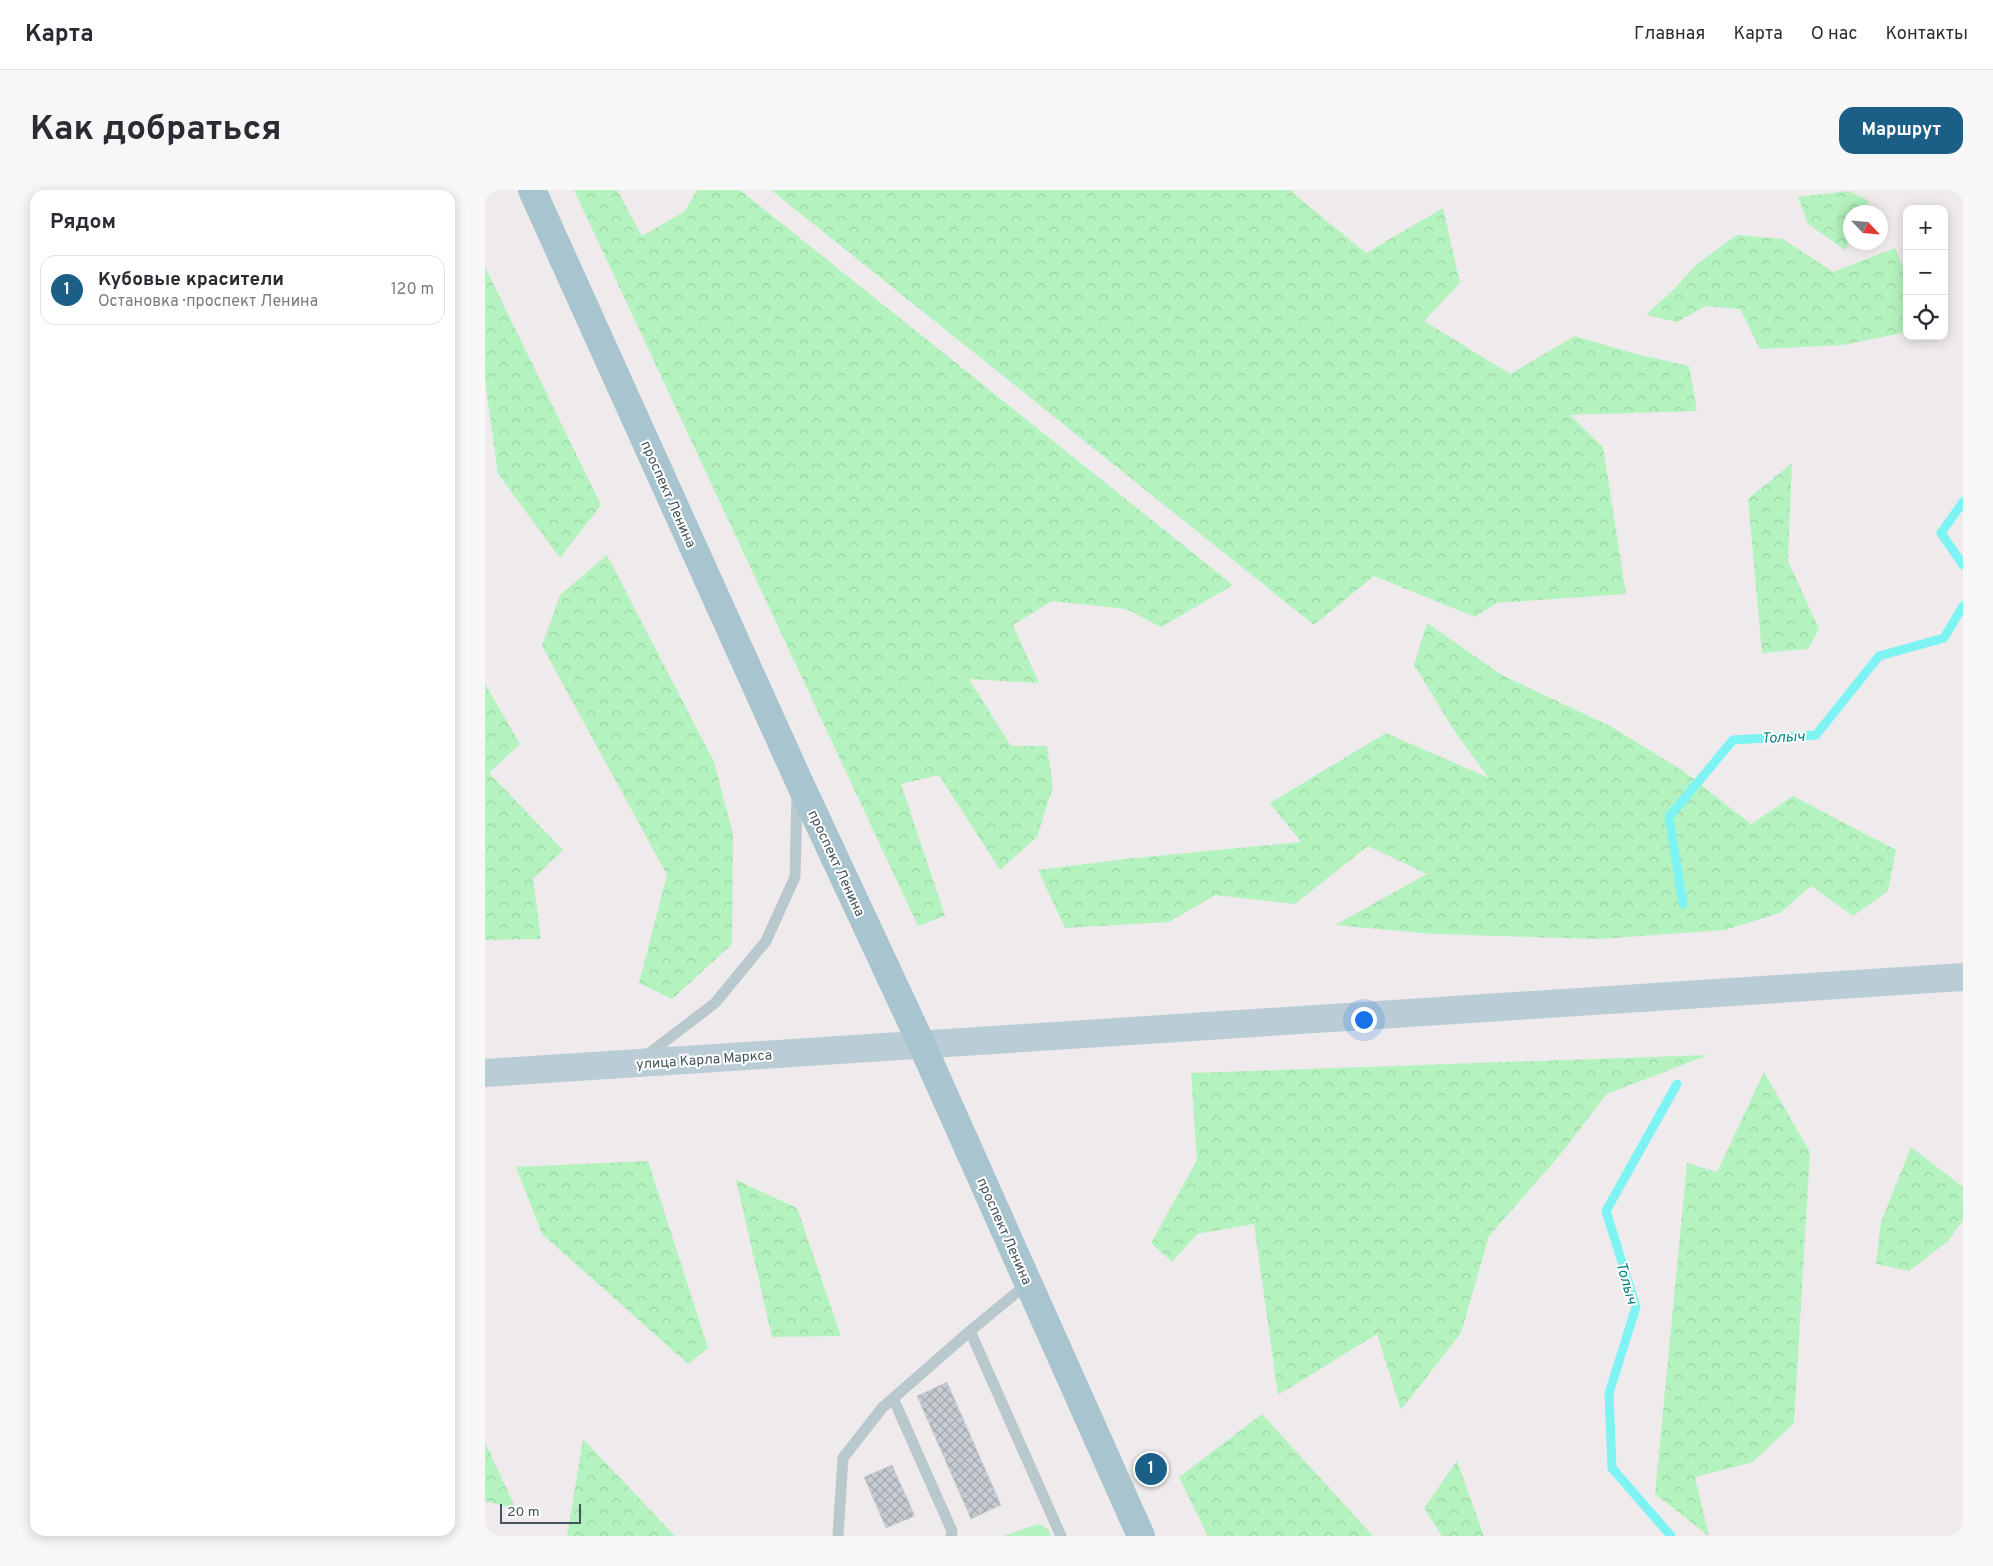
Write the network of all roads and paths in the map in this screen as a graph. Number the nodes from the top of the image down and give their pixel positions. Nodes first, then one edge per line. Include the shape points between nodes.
1 (532, 190) edge
2 (797, 777) junction
3 (1963, 977) edge
4 (922, 1045) junction
5 (635, 1064) junction
6 (485, 1073) edge
7 (1028, 1283) junction
8 (970, 1331) junction
9 (893, 1398) junction
10 (838, 1536) edge
11 (951, 1536) edge
12 (1061, 1536) edge
13 (1141, 1536) edge

1 - 2 main road, проспект Ленина
2 - 4 main road, проспект Ленина
2 - 5 lane via 795,877 766,941 715,1003
3 - 4 street, улица Карла Маркса
4 - 5 street, улица Карла Маркса
4 - 7 main road, проспект Ленина
5 - 6 street, улица Карла Маркса
7 - 8 lane
7 - 13 main road, проспект Ленина
8 - 9 lane
8 - 12 lane
9 - 10 lane via 843,1458
9 - 11 lane via 952,1531

